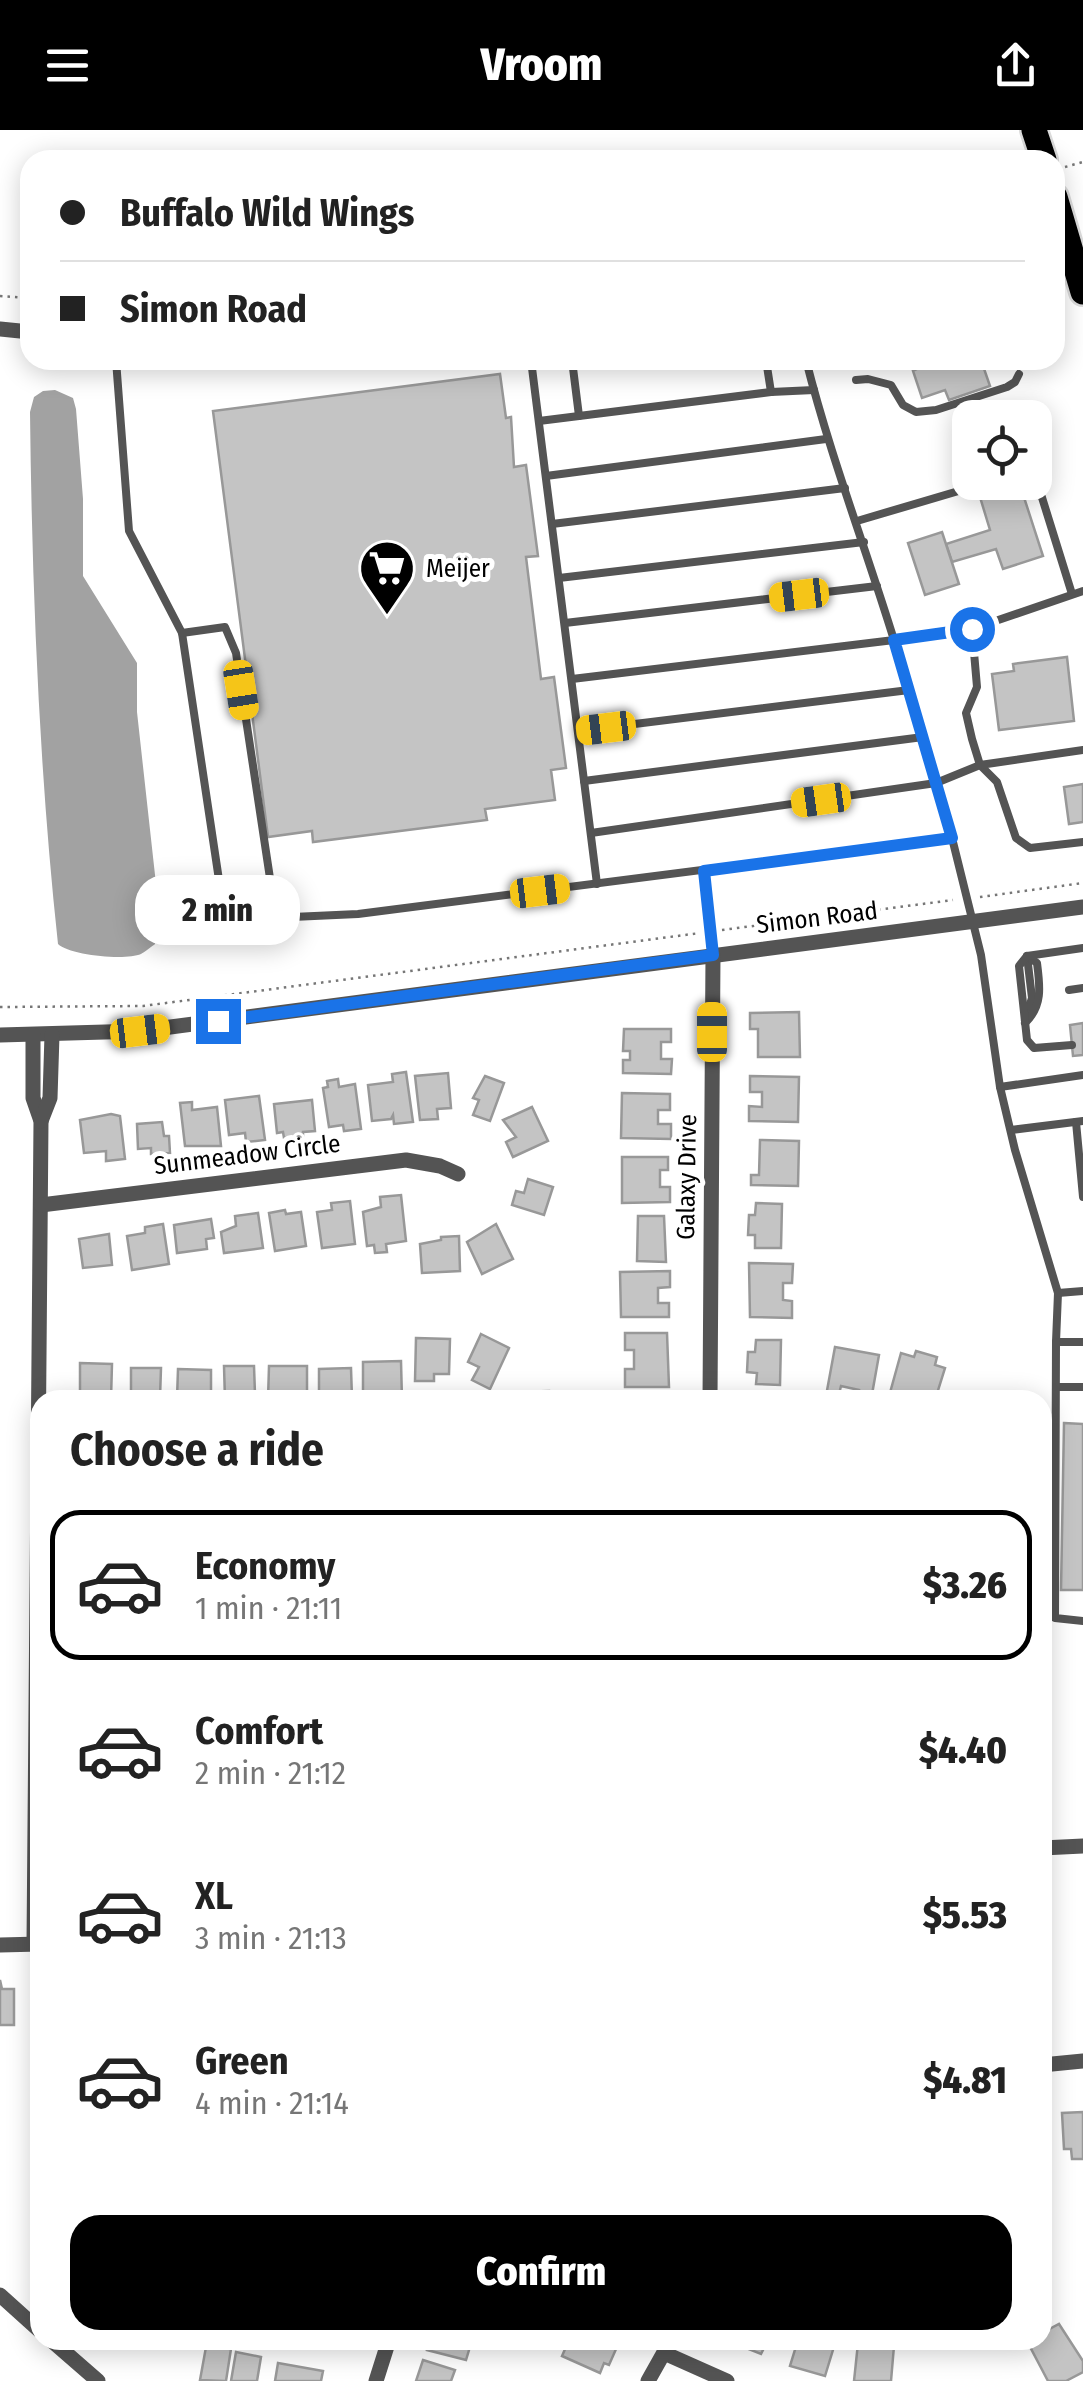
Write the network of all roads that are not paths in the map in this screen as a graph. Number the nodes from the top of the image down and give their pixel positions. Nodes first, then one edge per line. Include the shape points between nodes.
1 (1065, 238) edge
2 (1083, 292) edge
3 (117, 370) edge
4 (532, 370) edge
5 (574, 370) edge
6 (768, 370) edge
7 (809, 370) edge
8 (1019, 374) dead end
9 (856, 380) dead end
10 (814, 390) junction
11 (771, 392) junction
12 (578, 416) junction
13 (540, 421) junction
14 (826, 439) junction
15 (546, 476) junction
16 (845, 488) junction
17 (952, 493) edge
18 (1043, 500) edge
19 (857, 521) junction
20 (552, 524) junction
21 (864, 542) junction
22 (559, 578) junction
23 (877, 586) junction
24 (1083, 590) edge
25 (1072, 594) junction
26 (565, 623) junction
27 (972, 629) junction
28 (182, 633) junction
29 (894, 640) junction
30 (572, 679) junction
31 (909, 690) junction
32 (578, 732) junction
33 (923, 737) junction
34 (1083, 750) edge
35 (980, 766) junction
36 (584, 781) junction
37 (936, 784) junction
38 (591, 833) junction
39 (952, 838) junction
40 (1083, 842) edge
41 (704, 871) junction
42 (597, 884) junction
43 (1083, 907) edge
44 (276, 918) junction
45 (973, 924) junction
46 (1083, 948) edge
47 (713, 955) junction
48 (1027, 956) junction
49 (1083, 988) edge
50 (1069, 990) dead end
51 (1025, 1023) junction
52 (0, 1035) edge
53 (33, 1035) junction
54 (52, 1035) junction
55 (1072, 1045) dead end
56 (1083, 1075) edge
57 (1000, 1087) junction
58 (41, 1121) junction
59 (1079, 1121) edge
60 (1010, 1130) junction
61 (458, 1174) dead end
62 (1083, 1197) edge
63 (41, 1205) junction
64 (1083, 1291) edge
65 (1058, 1294) junction
66 (1056, 1342) junction
67 (1083, 1342) edge
68 (1056, 1387) junction
69 (1083, 1387) edge
70 (39, 1390) edge
71 (710, 1390) edge
72 (1083, 1621) edge
73 (1083, 1846) edge
74 (1052, 1848) edge
75 (30, 1944) edge
76 (0, 1945) edge
77 (1083, 2061) edge
78 (1052, 2064) edge
79 (0, 2295) edge
80 (30, 2322) edge
81 (62, 2350) edge
82 (386, 2350) edge
83 (666, 2350) edge
84 (675, 2350) edge
85 (98, 2381) edge
86 (376, 2381) edge
87 (648, 2381) edge
88 (728, 2381) edge

1 - 2 main road
3 - 28 lane via 129,531
4 - 13 lane
5 - 12 lane
6 - 11 lane
7 - 10 lane
8 - 9 lane via 1008,387 924,412 903,405 891,386
10 - 11 lane
10 - 14 lane
11 - 12 lane
12 - 13 lane
13 - 15 lane
14 - 15 lane
14 - 16 lane
15 - 20 lane
16 - 19 lane
16 - 20 lane
17 - 19 lane
18 - 25 lane
19 - 21 lane
20 - 22 lane
21 - 22 lane
21 - 23 lane
22 - 26 lane
23 - 26 lane
23 - 29 lane
24 - 25 lane
25 - 27 lane
26 - 30 lane
27 - 29 lane
27 - 35 lane via 977,688 966,713
28 - 44 lane via 225,628 236,652
28 - 44 lane via 225,920
29 - 30 lane
29 - 31 lane
30 - 32 lane
31 - 32 lane
31 - 33 lane
32 - 36 lane
33 - 36 lane
33 - 37 lane
34 - 35 lane
35 - 37 lane
35 - 40 lane via 997,782 1016,838 1030,848
36 - 38 lane
37 - 38 lane
37 - 39 lane
38 - 42 lane
39 - 41 lane
39 - 45 lane
41 - 42 lane
41 - 47 lane
42 - 44 lane
43 - 45 street, Simon Road
45 - 47 street, Simon Road
45 - 57 lane
46 - 48 lane
47 - 54 street, Simon Road via 140,1031
47 - 71 street, Galaxy Drive
48 - 51 lane via 1019,966
48 - 51 lane via 1037,963 1040,991 1035,1014
49 - 50 lane
51 - 55 lane via 1034,1048
52 - 53 street, Simon Road
53 - 54 street, Simon Road
53 - 58 street via 33,1098
54 - 58 street via 50,1098
56 - 57 lane
57 - 60 lane
58 - 63 street
59 - 60 lane
59 - 62 lane
60 - 65 lane
61 - 63 street, Sunmeadow Circle via 406,1160
63 - 70 street
64 - 65 lane
65 - 66 lane
66 - 67 lane
66 - 68 lane
68 - 69 lane
68 - 72 lane via 1055,1618
73 - 74 street
75 - 76 street
77 - 78 street
79 - 80 street
81 - 85 street
82 - 86 street
83 - 87 street
84 - 88 street

